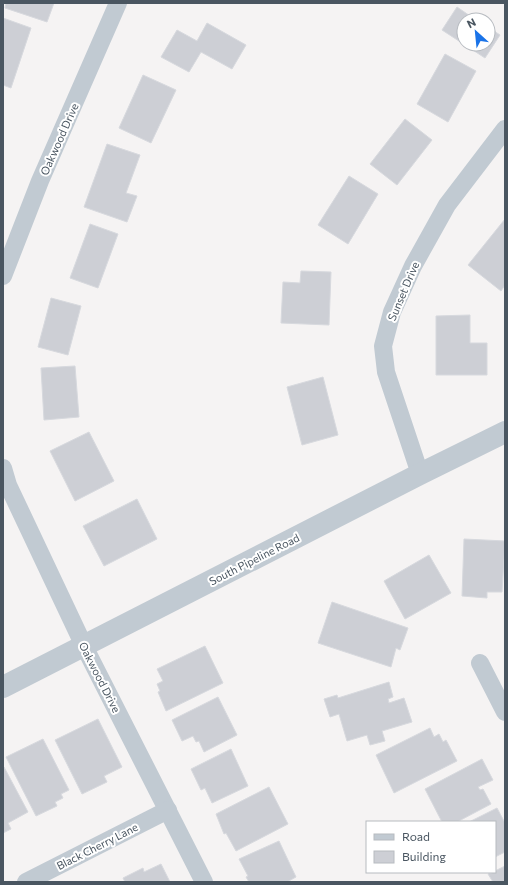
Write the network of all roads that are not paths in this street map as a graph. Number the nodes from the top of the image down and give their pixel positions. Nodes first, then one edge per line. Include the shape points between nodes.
1 (118, 3) edge
2 (505, 130) edge
3 (3, 276) edge
4 (505, 432) edge
5 (3, 468) edge
6 (420, 474) junction
7 (84, 646) junction
8 (480, 663) dead end
9 (3, 687) edge
10 (505, 712) edge
11 (168, 810) junction
12 (26, 882) edge
13 (204, 882) edge

1 - 3 street, Oakwood Drive via 40,181
2 - 6 street, Sunset Drive via 443,212 392,312 383,346 386,372
4 - 6 street, South Pipeline Road
5 - 7 street, Oakwood Drive via 8,485
6 - 7 street, South Pipeline Road
7 - 9 street, South Pipeline Road
7 - 11 street, Oakwood Drive
8 - 10 street
11 - 12 street, Black Cherry Lane
11 - 13 street, Oakwood Drive

